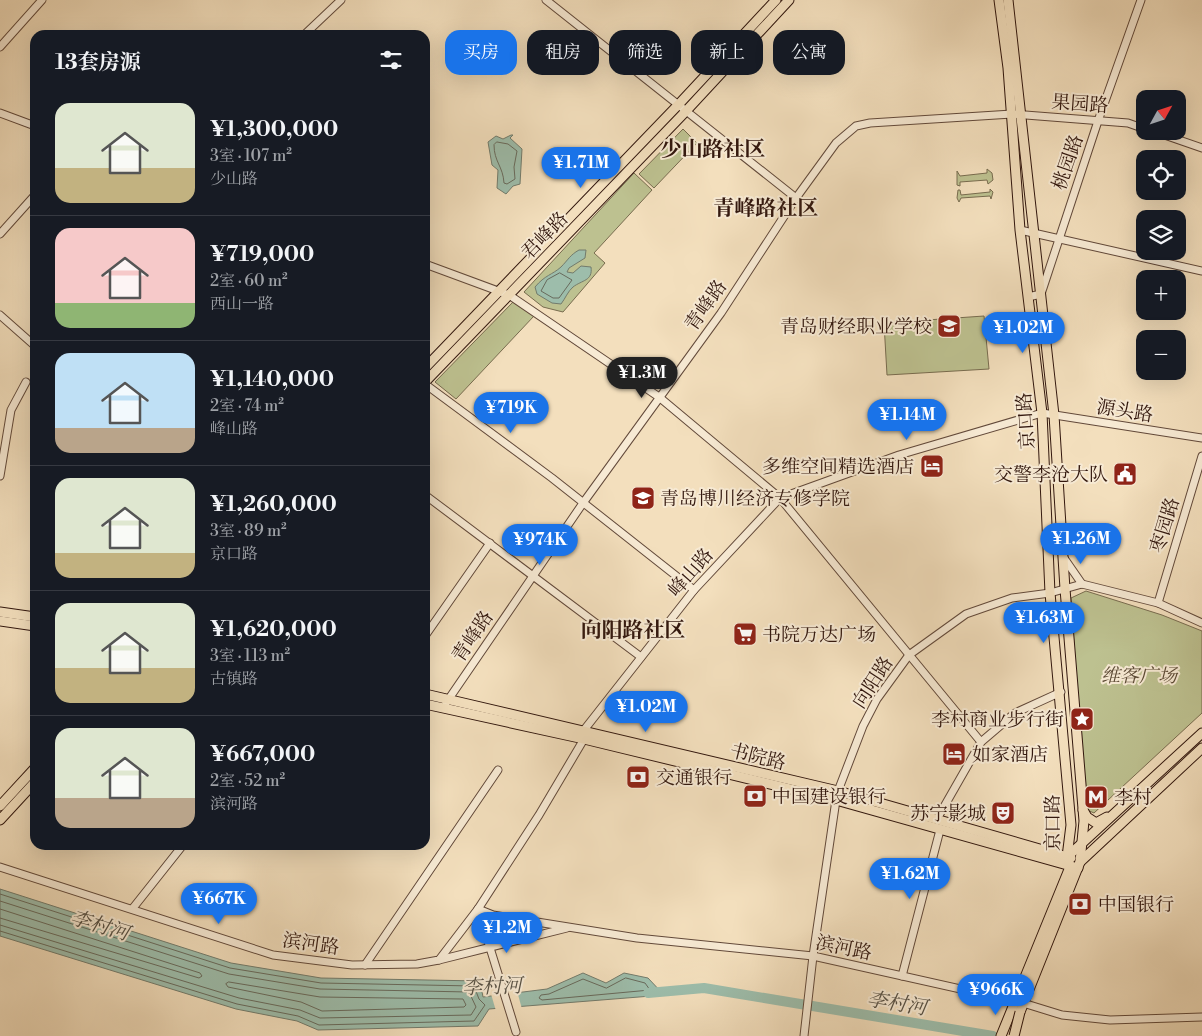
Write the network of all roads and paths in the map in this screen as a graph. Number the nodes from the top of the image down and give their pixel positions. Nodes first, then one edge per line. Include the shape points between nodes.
1 (42, 0) edge
2 (340, 0) edge
3 (546, 0) edge
4 (776, 0) edge
5 (999, 0) edge
6 (1008, 0) edge
7 (1141, 0) edge
8 (786, 1) edge
9 (309, 30) edge
10 (0, 47) edge
11 (679, 104) junction
12 (687, 110) junction
13 (0, 113) edge
14 (1012, 114) junction
15 (1022, 115) junction
16 (1098, 120) junction
17 (30, 124) edge
18 (1136, 126) edge
19 (1179, 140) edge
20 (1202, 148) edge
21 (796, 198) junction
22 (30, 201) edge
23 (1020, 230) junction
24 (1034, 233) junction
25 (0, 234) edge
26 (1058, 238) junction
27 (430, 266) edge
28 (1202, 271) edge
29 (500, 291) junction
30 (1041, 294) junction
31 (509, 295) junction
32 (1028, 297) junction
33 (0, 315) edge
34 (30, 342) edge
35 (430, 363) edge
36 (430, 378) edge
37 (26, 382) dead end
38 (430, 387) edge
39 (659, 397) junction
40 (1042, 413) junction
41 (1054, 415) junction
42 (1202, 438) edge
43 (1202, 456) edge
44 (0, 476) edge
45 (780, 498) junction
46 (430, 499) edge
47 (584, 503) junction
48 (490, 543) junction
49 (1063, 557) junction
50 (534, 575) junction
51 (1082, 584) junction
52 (1065, 589) junction
53 (694, 590) junction
54 (1050, 593) junction
55 (1158, 603) junction
56 (0, 612) edge
57 (30, 616) edge
58 (0, 621) edge
59 (1202, 623) edge
60 (30, 625) edge
61 (430, 629) edge
62 (909, 655) junction
63 (641, 656) junction
64 (1060, 692) junction
65 (430, 695) edge
66 (448, 700) junction
67 (430, 705) edge
68 (443, 708) junction
69 (1202, 733) edge
70 (584, 734) junction
71 (981, 742) junction
72 (1202, 748) edge
73 (498, 770) dead end
74 (30, 773) edge
75 (30, 787) edge
76 (837, 796) junction
77 (0, 806) edge
78 (1083, 808) junction
79 (1117, 813) junction
80 (936, 818) junction
81 (0, 820) edge
82 (940, 830) junction
83 (1082, 845) junction
84 (179, 850) edge
85 (1067, 857) junction
86 (1076, 866) junction
87 (0, 867) edge
88 (133, 908) junction
89 (478, 909) junction
90 (570, 927) junction
91 (489, 948) junction
92 (813, 956) junction
93 (439, 960) junction
94 (366, 965) junction
95 (902, 976) junction
96 (1017, 1006) junction
97 (1202, 1018) edge
98 (516, 1032) dead end
99 (804, 1036) edge
100 (1000, 1036) edge
101 (1014, 1036) edge

1 - 10 street
2 - 9 street
3 - 11 street
4 - 11 main road, 君峰路
5 - 14 main road, 京口路
6 - 15 main road, 京口路
7 - 16 street, 桃园路
8 - 12 main road, 君峰路
11 - 12 street
11 - 29 main road, 君峰路
12 - 21 street
12 - 31 main road, 君峰路
13 - 17 street
14 - 15 street, 果园路
14 - 21 street, 青峰路 via 856,126 836,144
14 - 23 main road, 京口路
15 - 16 street, 果园路
15 - 24 main road, 京口路
16 - 18 street, 果园路
16 - 26 street, 桃园路
19 - 20 street
21 - 39 street, 青峰路 via 721,313
22 - 25 street
23 - 24 street
23 - 32 main road, 京口路
24 - 26 street
24 - 30 main road, 京口路
26 - 28 street
26 - 30 street, 桃园路
27 - 29 street
29 - 31 street
29 - 35 main road, 君峰路
30 - 32 street
30 - 41 main road, 京口路
31 - 36 main road, 君峰路
31 - 39 street
32 - 40 main road, 京口路
33 - 34 street
37 - 44 street via 11,410
38 - 47 street
39 - 45 street
39 - 47 street, 青峰路
40 - 41 street, 源头路
40 - 45 street, 峰山路 via 898,455
40 - 54 main road, 京口路
41 - 42 street, 源头路
41 - 49 main road, 京口路
43 - 55 street, 枣园路
45 - 53 street, 峰山路
45 - 62 street
46 - 48 street
47 - 50 street, 青峰路
47 - 53 street
48 - 50 street
48 - 61 street
49 - 51 street
49 - 52 main road, 京口路
50 - 63 street
50 - 66 street, 青峰路
51 - 52 street, 向阳路
51 - 55 street
52 - 54 street, 向阳路
52 - 78 main road, 京口路
53 - 63 street, 峰山路
54 - 62 street, 向阳路 via 1012,598 966,614
54 - 64 main road, 京口路
55 - 59 street
56 - 57 main road
58 - 60 main road
62 - 71 street
62 - 76 street, 向阳路 via 877,699 863,726
63 - 70 street, 峰山路
64 - 71 street via 1015,713
64 - 85 main road, 京口路 via 1071,825
65 - 66 main road, 书院路
66 - 68 street, 青峰路
66 - 70 main road, 书院路
67 - 68 main road, 书院路
68 - 70 main road, 书院路
69 - 79 main road
70 - 76 main road, 书院路
70 - 89 street, 峰山路 via 539,815
71 - 80 street
72 - 86 main road
73 - 94 street
74 - 77 main road
75 - 81 main road
76 - 80 main road, 书院路
76 - 82 main road, 书院路
76 - 92 street, 向阳路
78 - 79 main road via 1087,817 1096,823
78 - 83 main road, 京口路
79 - 83 main road
80 - 85 main road, 书院路
82 - 86 main road, 书院路
82 - 95 street
83 - 85 main road
83 - 86 main road, 京口路
84 - 88 street
85 - 86 main road, 书院路
86 - 96 main road, 京口路
87 - 88 street, 滨河路
88 - 94 street, 滨河路 via 273,955
89 - 90 street, 滨河路 via 493,915
89 - 91 street
89 - 93 street, 峰山路
90 - 91 street, 滨河路
90 - 92 street, 滨河路 via 637,938
91 - 93 street, 滨河路
91 - 98 street
92 - 95 street, 滨河路
92 - 99 street, 向阳路
93 - 94 street, 滨河路
95 - 96 street, 滨河路
96 - 97 street, 滨河路 via 1110,1020
96 - 100 main road, 京口路
96 - 101 main road, 京口路, bridge

